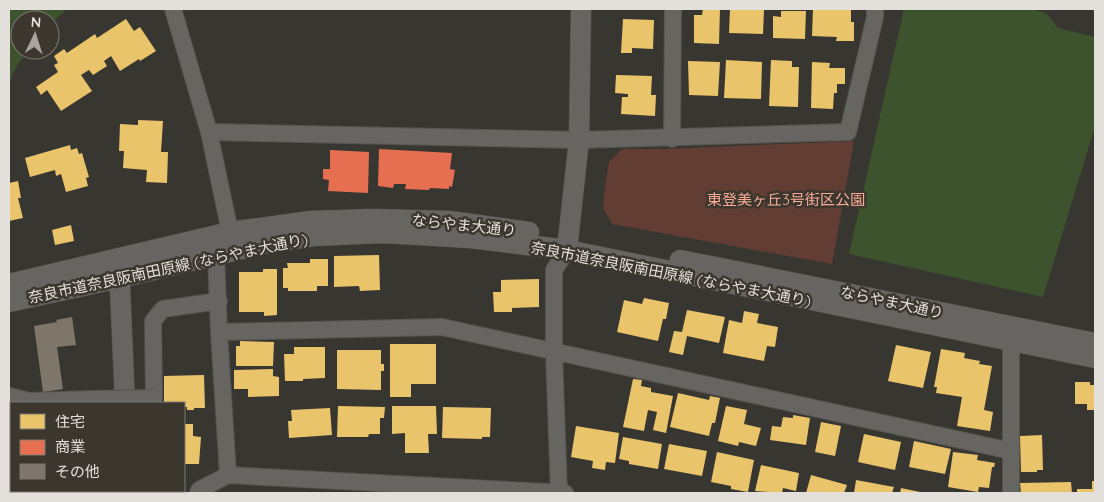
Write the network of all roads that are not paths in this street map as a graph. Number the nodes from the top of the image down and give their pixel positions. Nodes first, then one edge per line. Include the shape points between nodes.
1 (173, 9) edge
2 (581, 9) edge
3 (673, 9) edge
4 (875, 9) edge
5 (209, 132) junction
6 (672, 138) junction
7 (579, 140) junction
8 (230, 232) junction
9 (568, 244) junction
10 (216, 255) junction
11 (119, 258) junction
12 (120, 278) junction
13 (9, 284) edge
14 (219, 300) junction
15 (9, 302) edge
16 (219, 332) junction
17 (1010, 333) junction
18 (1095, 343) edge
19 (554, 352) junction
20 (1095, 358) edge
21 (9, 396) edge
22 (29, 402) edge
23 (125, 402) edge
24 (1010, 451) junction
25 (228, 475) junction
26 (198, 493) edge
27 (561, 493) edge
28 (1011, 493) edge

1 - 5 street
2 - 7 street
3 - 6 street
4 - 6 street via 848,132
5 - 7 street
5 - 8 street
6 - 7 street
7 - 9 street
8 - 9 street, ならやま大通り via 311,221 450,221
8 - 10 street
8 - 11 street, ならやま大通り
9 - 10 street, 奈良市道奈良阪南田原線 (ならやま大通り) via 383,233 314,236
9 - 17 street, ならやま大通り
9 - 19 street via 554,270
10 - 12 street, 奈良市道奈良阪南田原線 (ならやま大通り)
10 - 14 street
11 - 12 street
11 - 13 street, ならやま大通り
12 - 15 street, 奈良市道奈良阪南田原線 (ならやま大通り)
12 - 23 street
14 - 16 street
14 - 22 street, bridge via 162,309 153,321 154,398
16 - 19 street via 442,327
16 - 25 street
17 - 18 street, ならやま大通り
17 - 20 street
17 - 24 street
19 - 24 street
19 - 27 street
21 - 22 street
24 - 28 street
25 - 26 street
25 - 27 street

